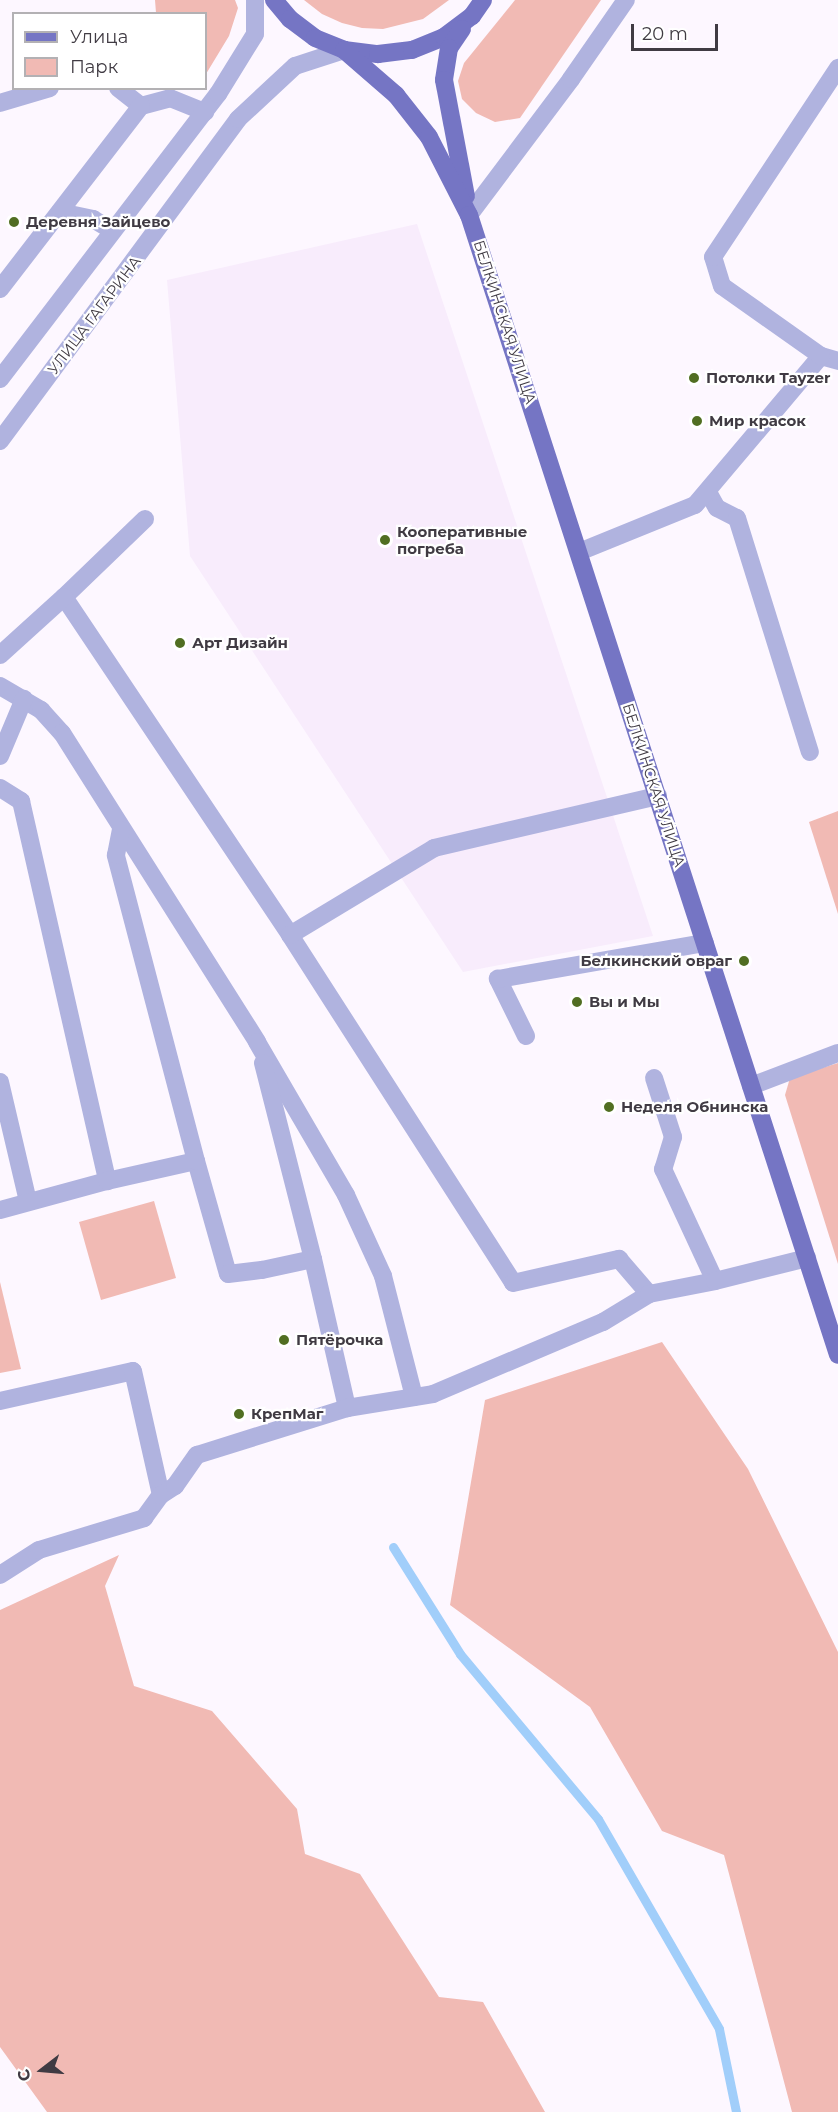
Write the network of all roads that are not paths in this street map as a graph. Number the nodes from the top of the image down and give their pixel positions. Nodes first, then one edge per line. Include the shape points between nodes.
1 (255, 0) edge
2 (274, 0) edge
3 (483, 0) edge
4 (626, 0) edge
5 (471, 16) junction
6 (344, 50) junction
7 (838, 68) edge
8 (43, 90) edge
9 (120, 90) edge
10 (0, 103) edge
11 (141, 106) junction
12 (205, 112) junction
13 (60, 212) junction
14 (469, 215) junction
15 (113, 231) junction
16 (0, 289) edge
17 (829, 359) edge
18 (0, 379) edge
19 (0, 441) edge
20 (708, 492) junction
21 (145, 519) dead end
22 (579, 552) junction
23 (64, 597) junction
24 (0, 655) edge
25 (0, 686) edge
26 (24, 699) junction
27 (810, 752) dead end
28 (0, 756) edge
29 (0, 788) edge
30 (658, 796) junction
31 (121, 830) junction
32 (290, 935) junction
33 (705, 943) junction
34 (526, 1036) dead end
35 (257, 1042) junction
36 (838, 1053) edge
37 (654, 1078) dead end
38 (0, 1082) edge
39 (751, 1086) junction
40 (196, 1161) junction
41 (107, 1180) junction
42 (28, 1202) junction
43 (0, 1210) edge
44 (807, 1258) junction
45 (313, 1259) junction
46 (715, 1281) junction
47 (649, 1294) junction
48 (838, 1355) edge
49 (414, 1397) junction
50 (0, 1401) edge
51 (347, 1408) junction
52 (162, 1496) junction
53 (0, 1575) edge

1 - 12 street via 255,34
2 - 6 main road via 290,19 315,38
3 - 5 main road
4 - 14 street
5 - 6 main road via 444,37 412,50 378,54
5 - 14 main road, БЕЛКИНСКАЯ УЛИЦА via 448,48 444,80
6 - 14 main road, БЕЛКИНСКАЯ УЛИЦА via 396,95 429,137
6 - 19 street, УЛИЦА ГАГАРИНА via 295,66 238,119
7 - 17 street via 713,257 722,286
8 - 10 street
9 - 11 street
11 - 12 street via 170,98
11 - 13 street
12 - 15 street
13 - 15 street via 93,219
13 - 16 street
14 - 22 main road, БЕЛКИНСКАЯ УЛИЦА
15 - 18 street
17 - 20 street
20 - 22 street via 695,505
20 - 27 street via 717,508 737,518
21 - 23 street
22 - 30 main road, БЕЛКИНСКАЯ УЛИЦА
23 - 24 street
23 - 32 street
25 - 26 street
26 - 28 street
26 - 31 street via 41,710 62,733
29 - 41 street via 21,801
30 - 32 street via 434,848
30 - 33 main road, БЕЛКИНСКАЯ УЛИЦА
31 - 35 street
31 - 40 street via 116,855
32 - 47 street via 513,1283 619,1259
33 - 34 street via 498,979
33 - 39 main road, БЕЛКИНСКАЯ УЛИЦА
35 - 45 street
35 - 49 street via 346,1195 383,1276
36 - 39 street
37 - 46 street via 673,1137 663,1169
38 - 42 street
39 - 44 main road, БЕЛКИНСКАЯ УЛИЦА
40 - 41 street
40 - 45 street via 228,1274
41 - 42 street
42 - 43 street
44 - 46 street
44 - 48 main road, БЕЛКИНСКАЯ УЛИЦА
45 - 51 street
46 - 47 street
47 - 49 street via 603,1322 433,1394
49 - 51 street
50 - 52 street via 133,1371
51 - 52 street via 197,1455 175,1486
52 - 53 street via 144,1518 39,1550

